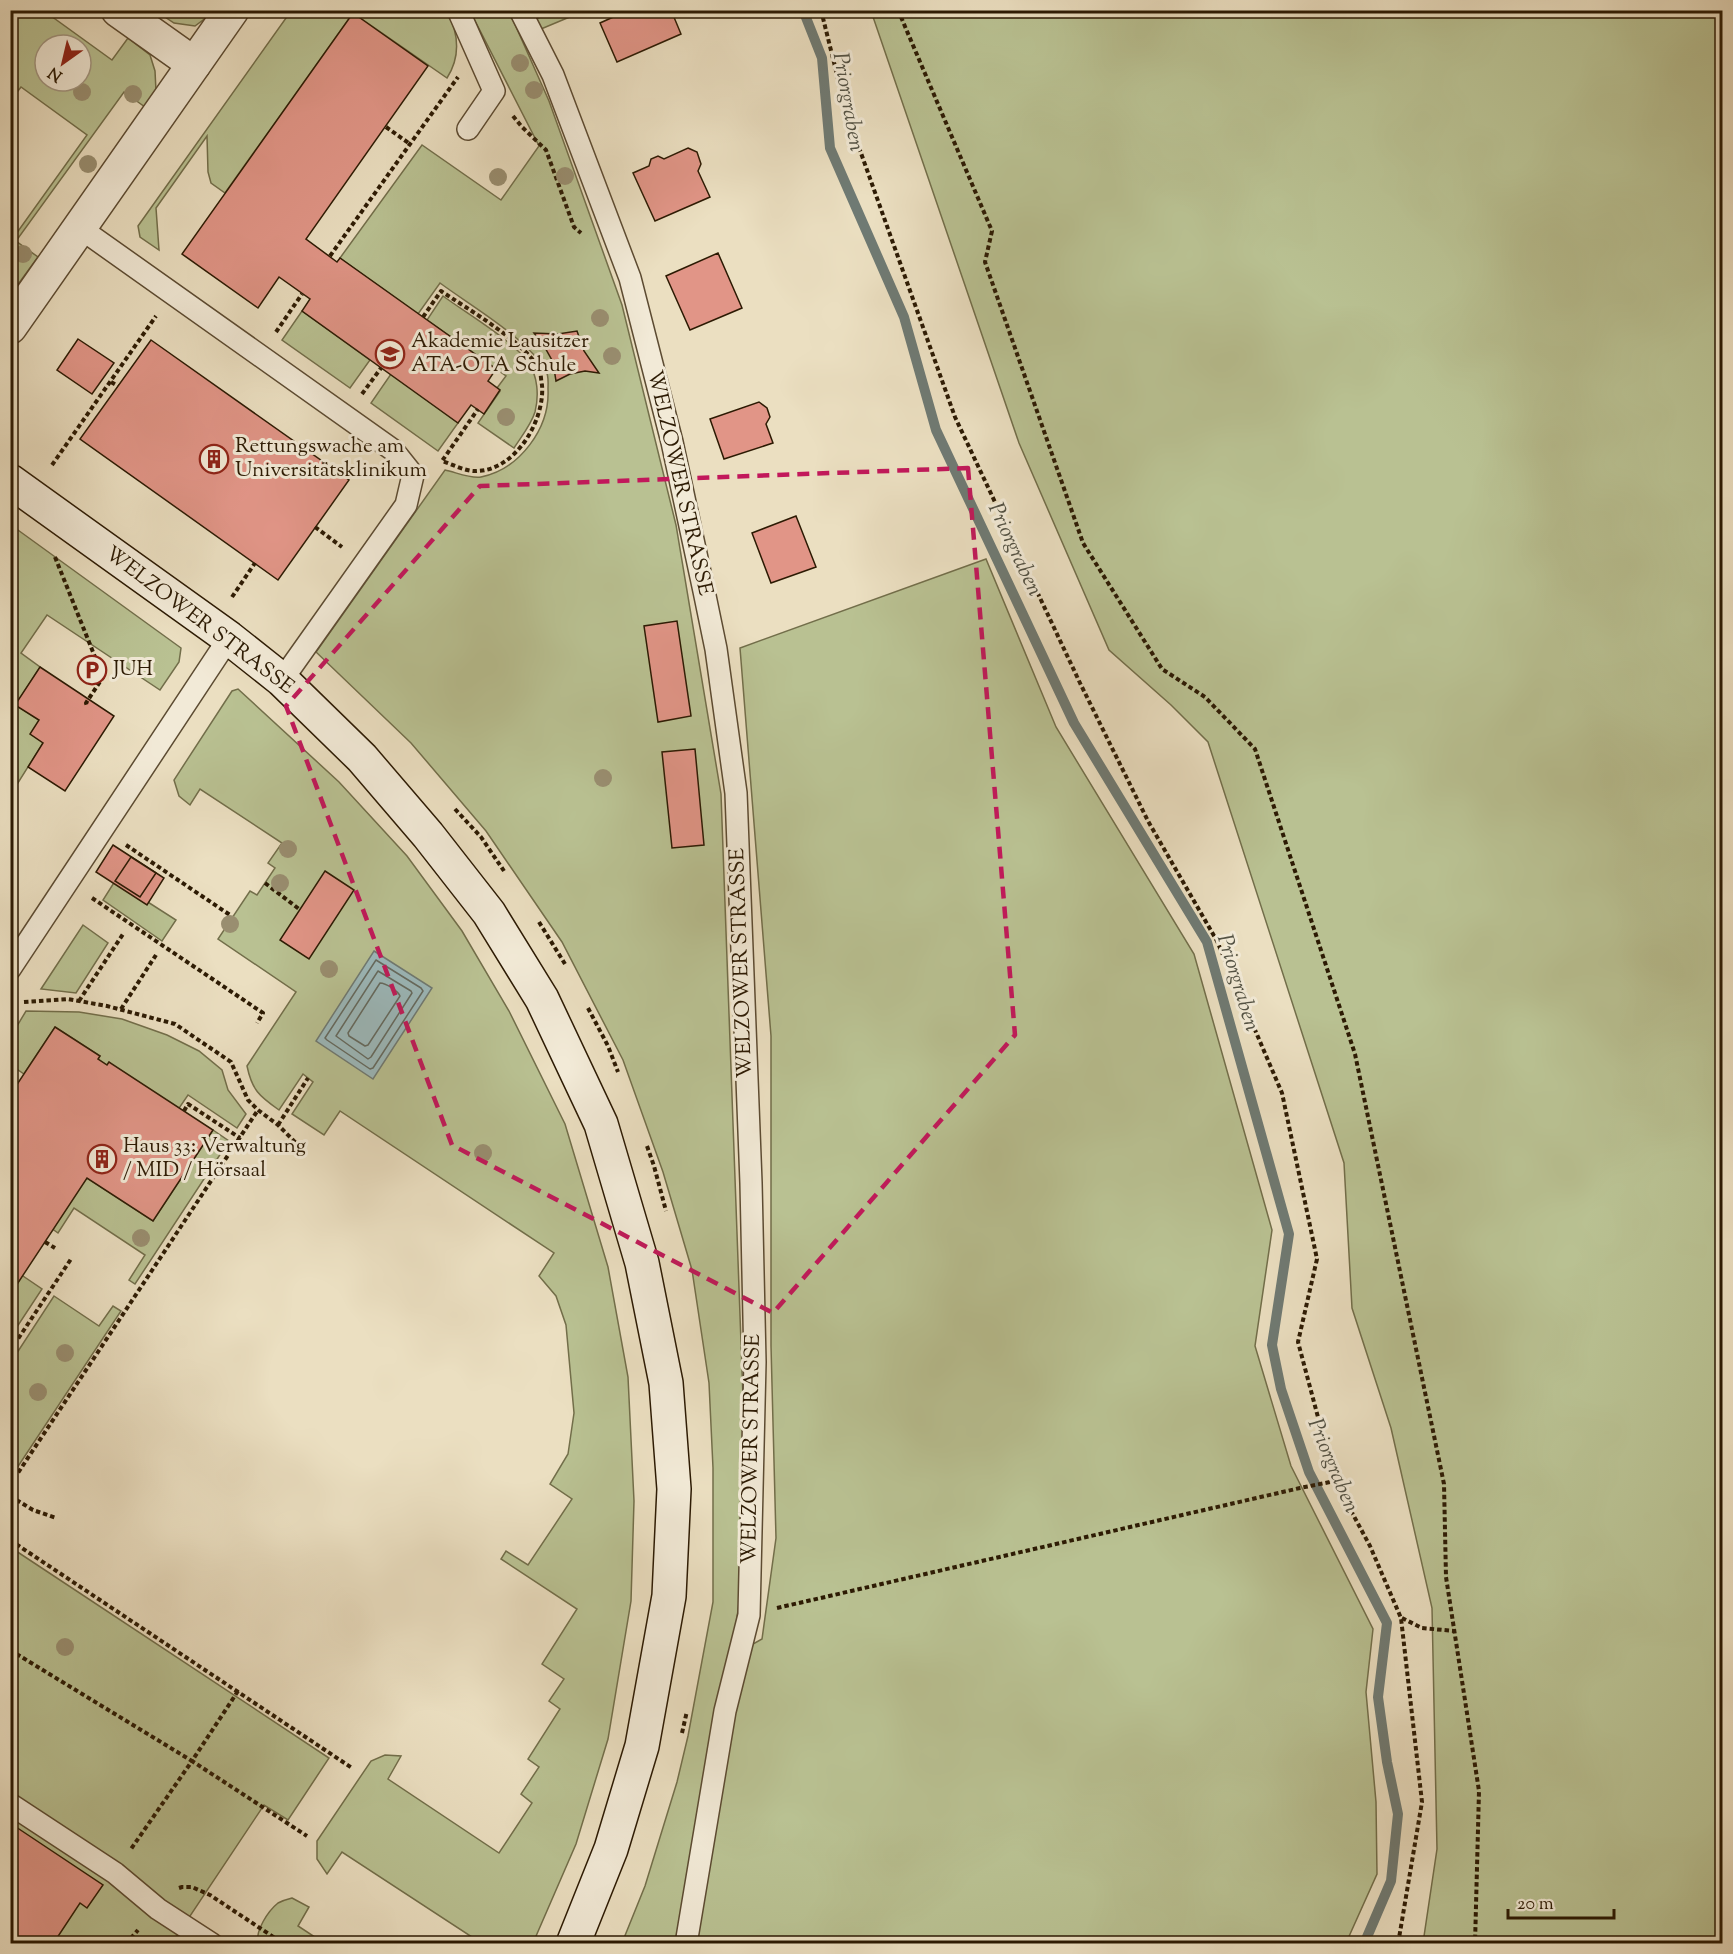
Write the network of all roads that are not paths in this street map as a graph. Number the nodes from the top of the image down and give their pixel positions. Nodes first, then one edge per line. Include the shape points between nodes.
1 (118, 10) edge
2 (232, 10) edge
3 (458, 10) edge
4 (520, 10) edge
5 (194, 64) junction
6 (468, 129) dead end
7 (80, 228) junction
8 (10, 327) edge
9 (10, 481) edge
10 (229, 638) junction
11 (282, 680) junction
12 (10, 969) edge
13 (10, 1804) edge
14 (212, 1944) edge
15 (573, 1944) edge
16 (686, 1944) edge

1 - 5 street
2 - 5 street
3 - 6 lane via 495,91
4 - 16 lane, WELZOWER STRASSE via 553,75 630,278 672,442 716,650 736,793 755,1362 749,1615 725,1711
5 - 7 street
7 - 8 street
7 - 11 lane via 393,450 413,475 406,505
9 - 10 street, WELZOWER STRASSE
10 - 11 street, WELZOWER STRASSE
10 - 12 lane
11 - 15 street, WELZOWER STRASSE via 362,758 428,835 489,914 542,999 601,1124 642,1263 666,1383 674,1489 669,1596 642,1746 611,1849
13 - 14 lane via 115,1873 158,1909

